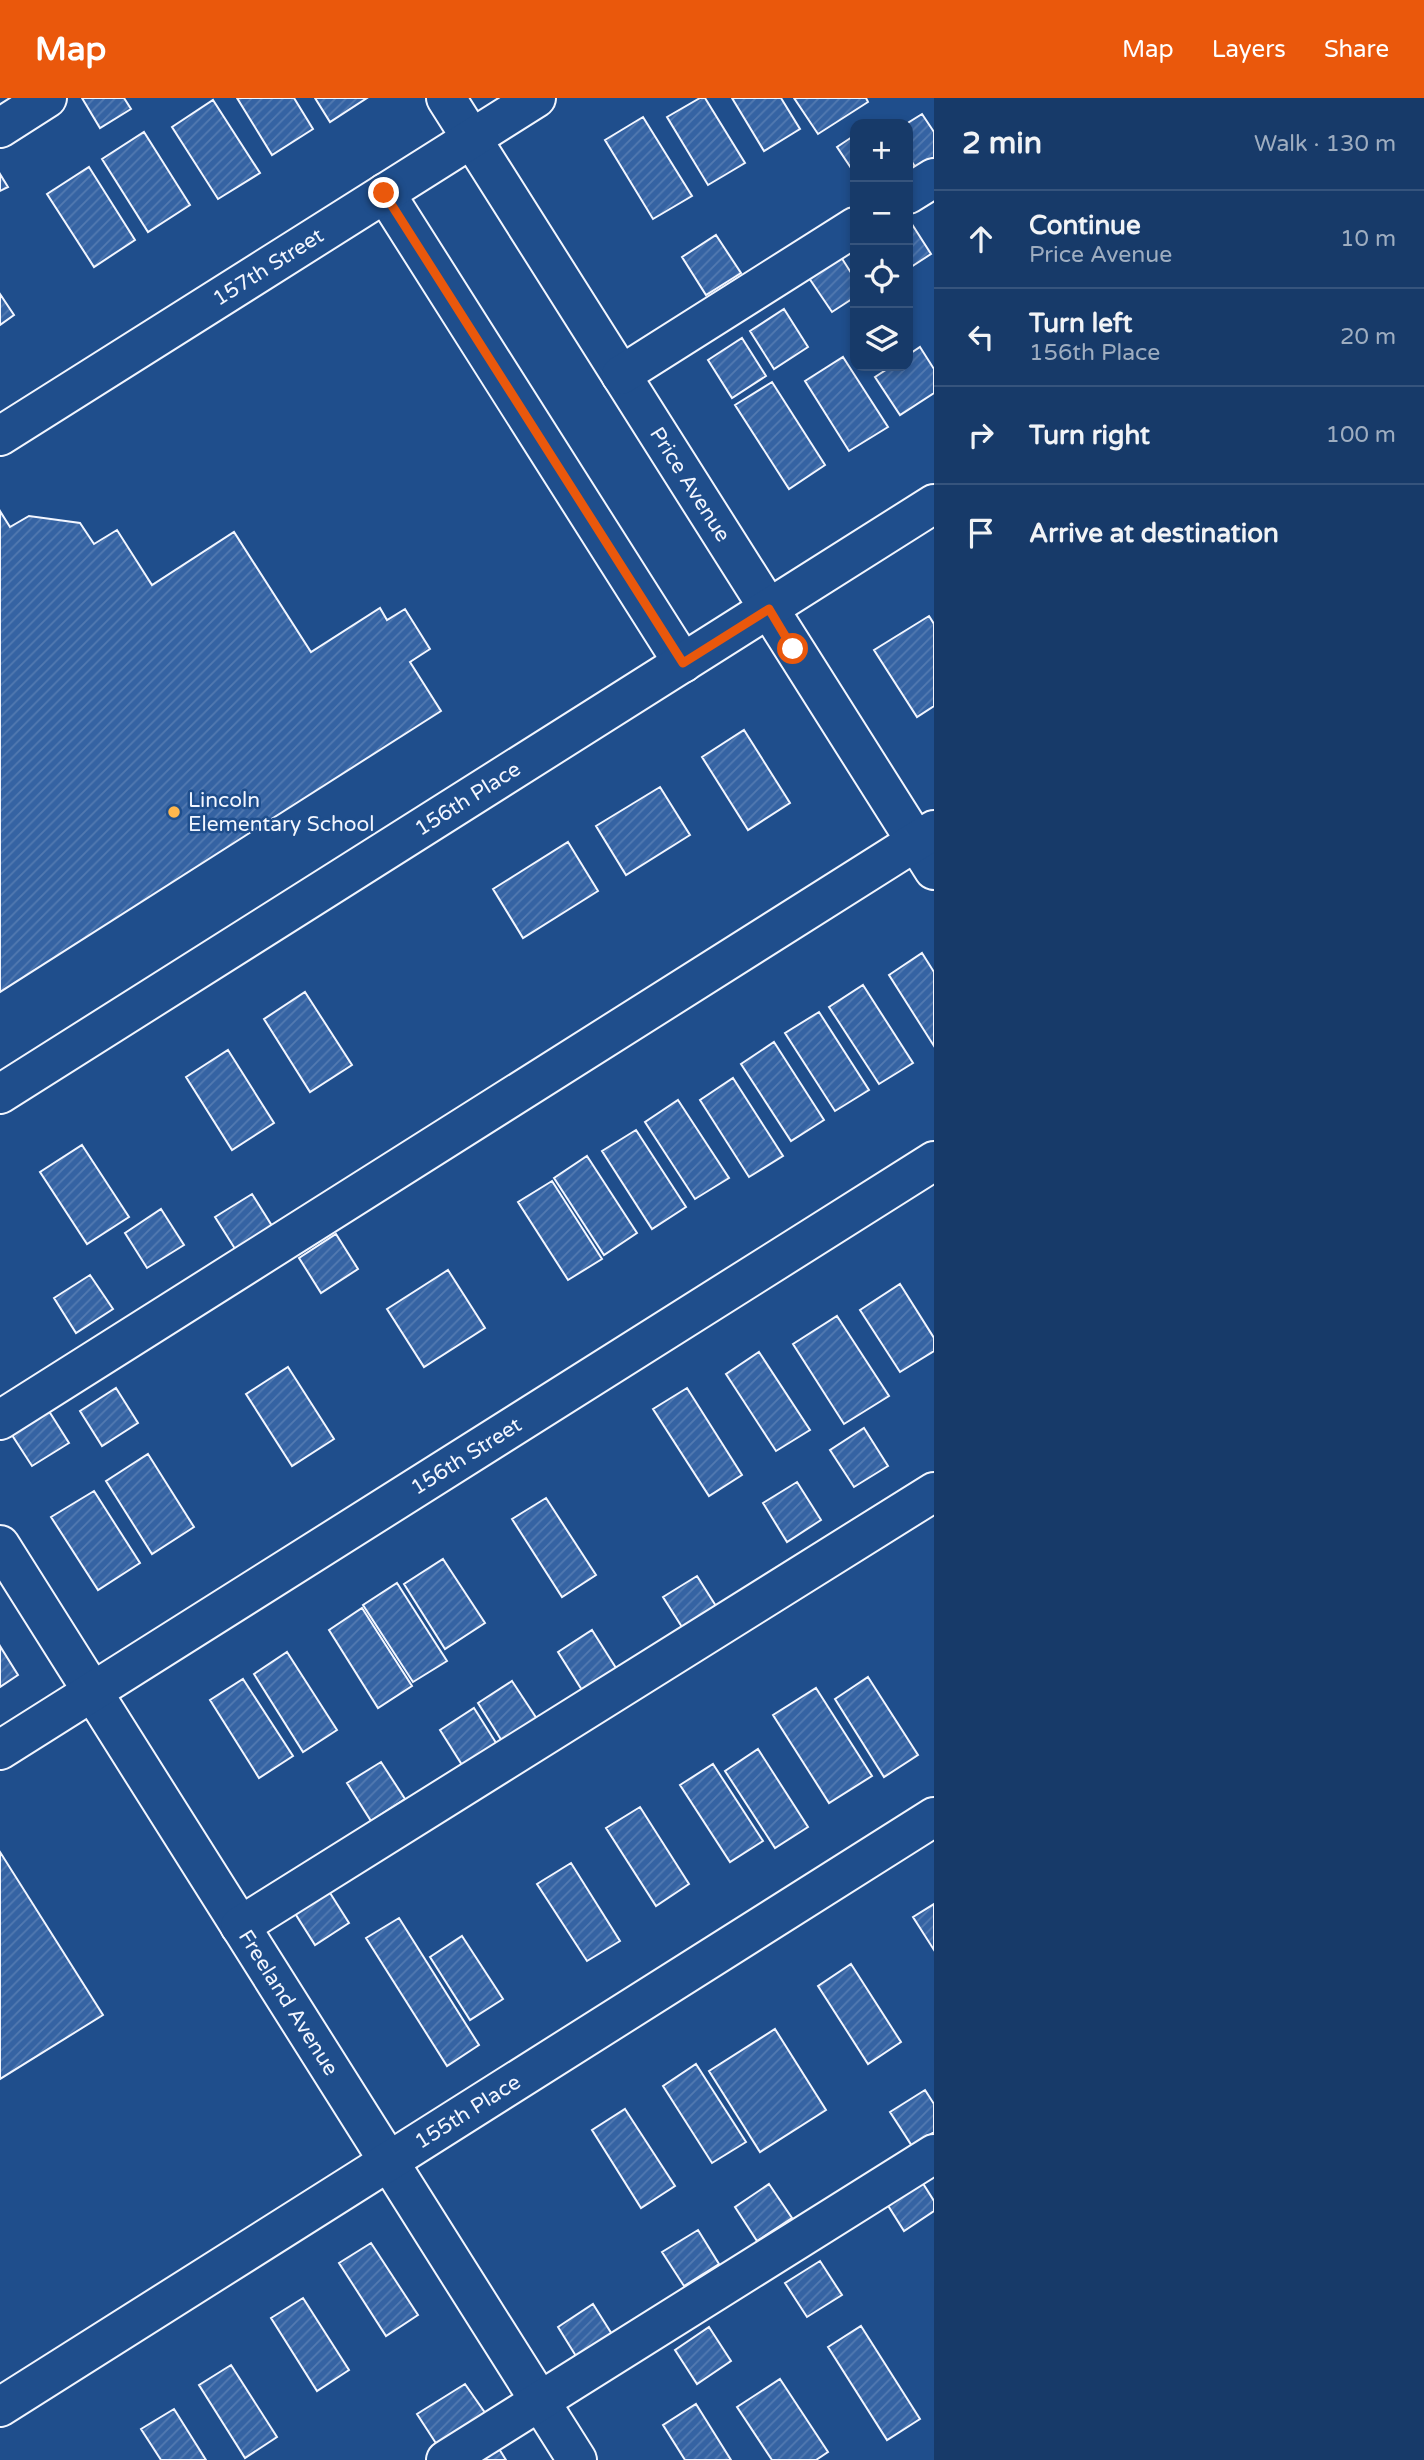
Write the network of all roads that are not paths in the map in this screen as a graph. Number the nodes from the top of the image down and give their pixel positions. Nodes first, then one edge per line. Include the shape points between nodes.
1 (47, 98) edge
2 (446, 98) edge
3 (536, 98) edge
4 (0, 128) edge
5 (471, 138) junction
6 (934, 178) edge
7 (913, 191) edge
8 (384, 193) junction
9 (850, 230) edge
10 (621, 375) junction
11 (0, 436) edge
12 (934, 504) edge
13 (769, 609) junction
14 (683, 663) junction
15 (928, 847) edge
16 (0, 1094) edge
17 (934, 1161) edge
18 (0, 1420) edge
19 (934, 1492) edge
20 (0, 1545) edge
21 (93, 1692) junction
22 (0, 1750) edge
23 (934, 1818) edge
24 (240, 1926) junction
25 (934, 2154) edge
26 (389, 2161) junction
27 (540, 2402) junction
28 (0, 2407) edge
29 (446, 2460) edge
30 (577, 2460) edge

1 - 4 street
2 - 5 street, Price Avenue
3 - 5 street, 157th Street
5 - 8 street, 157th Street
5 - 10 street, Price Avenue
6 - 7 street
8 - 11 street, 157th Street
8 - 14 street
9 - 10 street
10 - 13 street, Price Avenue
12 - 13 street, 156th Place
13 - 14 street, 156th Place
13 - 15 street, Price Avenue
14 - 16 street, 156th Place
15 - 18 street
17 - 21 street, 156th Street
19 - 24 street
20 - 21 street, Freeland Avenue
21 - 22 street, 156th Street
21 - 24 street, Freeland Avenue
23 - 26 street, 155th Place
24 - 26 street, Freeland Avenue
25 - 27 street
26 - 27 street, Freeland Avenue
26 - 28 street, 155th Place
27 - 29 street
27 - 30 street, Freeland Avenue

